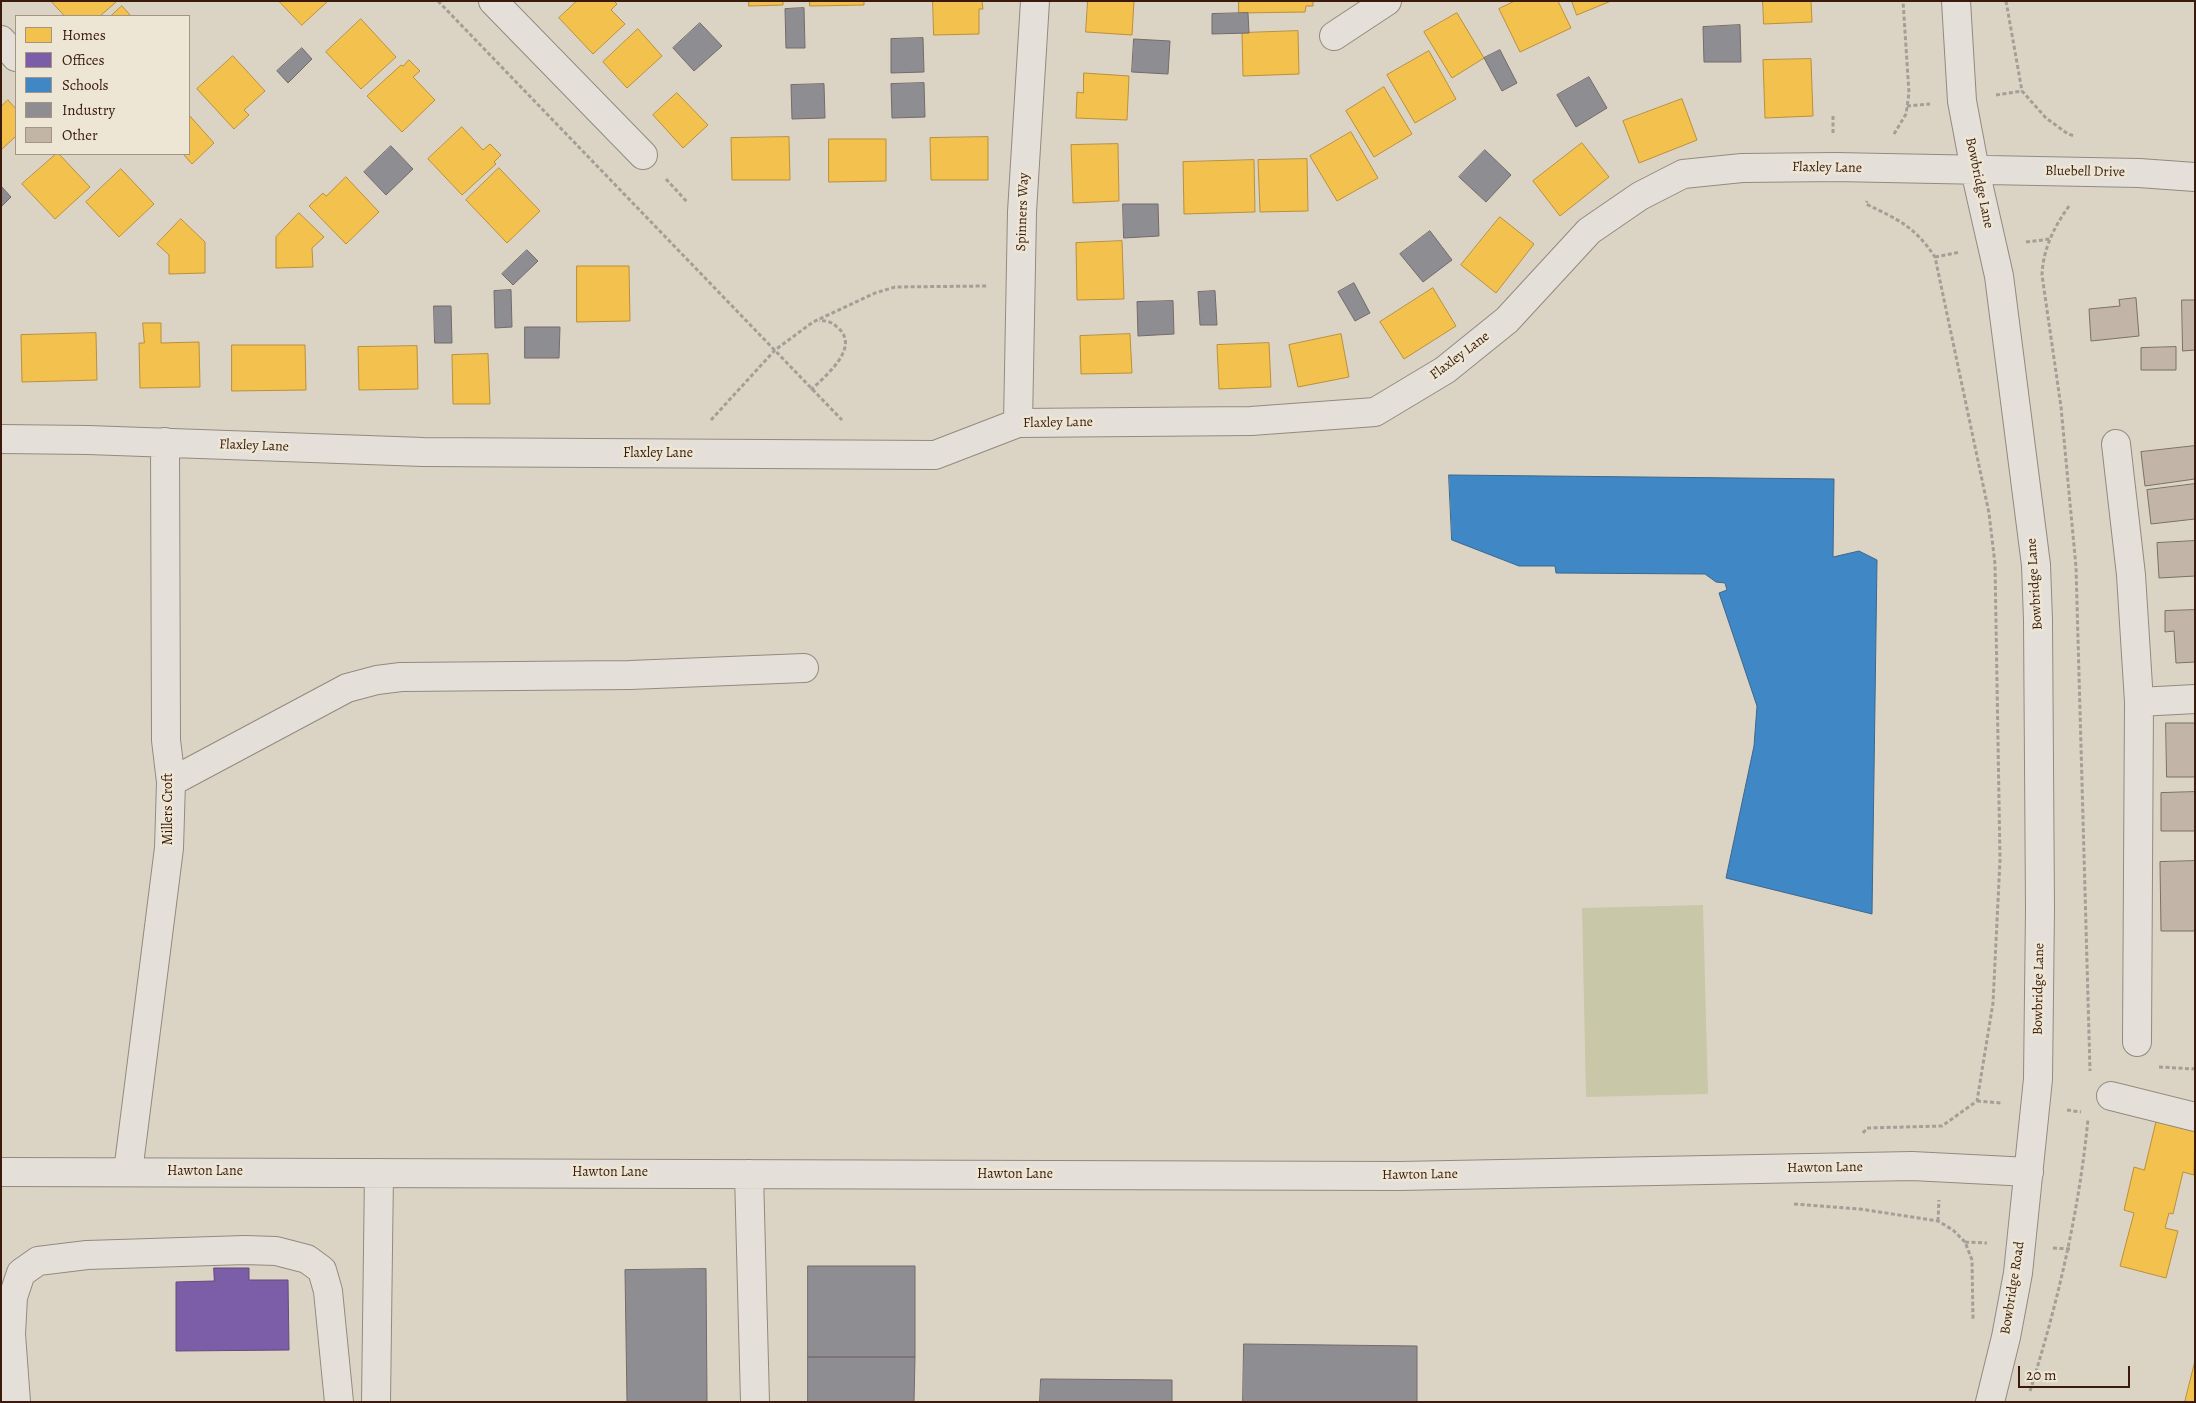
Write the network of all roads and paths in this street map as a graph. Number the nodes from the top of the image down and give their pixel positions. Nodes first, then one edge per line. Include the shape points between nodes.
1 (438, 1) edge
2 (493, 1) edge
3 (1035, 1) edge
4 (1387, 1) edge
5 (1903, 1) edge
6 (1956, 1) edge
7 (2006, 1) edge
8 (1334, 36) dead end
9 (2076, 136) dead end
10 (1885, 138) dead end
11 (643, 155) dead end
12 (1975, 170) junction
13 (2195, 177) edge
14 (1866, 204) dead end
15 (2079, 204) dead end
16 (1020, 285) junction
17 (814, 322) junction
18 (775, 350) junction
19 (811, 390) junction
20 (1018, 423) junction
21 (1, 439) edge
22 (165, 442) junction
23 (2116, 444) dead end
24 (686, 454) junction
25 (878, 455) junction
26 (804, 668) dead end
27 (2195, 699) edge
28 (2139, 702) junction
29 (171, 782) junction
30 (2137, 1042) dead end
31 (2100, 1088) joint
32 (2089, 1113) dead end
33 (2195, 1117) edge
34 (1942, 1126) dead end
35 (1, 1172) edge
36 (128, 1172) junction
37 (2029, 1172) junction
38 (379, 1173) junction
39 (749, 1174) junction
40 (1793, 1204) dead end
41 (1973, 1324) dead end
42 (2027, 1400) dead end
43 (16, 1402) edge
44 (338, 1402) edge
45 (376, 1402) edge
46 (755, 1402) edge
47 (1990, 1402) edge

1 - 18 path
2 - 11 street
3 - 16 street, Spinners Way
4 - 8 street
5 - 10 path via 1909,93 1906,114 1894,135
6 - 12 street, Bowbridge Lane via 1962,101
7 - 9 path via 2022,91 2046,118
12 - 13 street, Bluebell Drive
12 - 20 street, Flaxley Lane via 1742,168 1683,174 1640,196 1589,231 1507,320 1445,370 1375,412 1251,421
12 - 37 street, Bowbridge Lane via 1999,276 2036,565 2040,909 2038,1079
14 - 34 path via 1905,222 1923,239 1935,257 1989,513 1995,564 2000,860 1993,1003 1977,1101
15 - 31 path via 2069,206 2056,225 2042,258 2042,275 2061,407 2076,567
16 - 17 path via 895,287
16 - 20 street, Spinners Way
17 - 18 path
17 - 19 path via 824,320 833,323 845,340 843,354 835,366
18 - 19 path
18 - 24 path via 719,411
19 - 25 path
20 - 25 street, Flaxley Lane via 935,455
21 - 22 street, Flaxley Lane
22 - 24 street, Flaxley Lane via 423,452
22 - 29 street, Millers Croft via 166,740
23 - 28 street via 2132,575
24 - 25 street, Flaxley Lane
26 - 29 street via 377,680 347,688
27 - 28 street
28 - 30 street
29 - 36 street, Millers Croft via 169,848
31 - 33 street
32 - 42 path via 2070,1249
35 - 36 street, Hawton Lane
36 - 38 street, Hawton Lane
37 - 39 street, Hawton Lane via 1912,1166 1399,1176
37 - 47 street, Bowbridge Road via 2018,1272
38 - 39 street, Hawton Lane
38 - 45 street
39 - 46 street
40 - 41 path via 1860,1209 1938,1221 1953,1230 1965,1242 1972,1260
43 - 44 street via 13,1297 21,1273 38,1261 87,1255 245,1250 276,1250 307,1259 322,1270 328,1291

